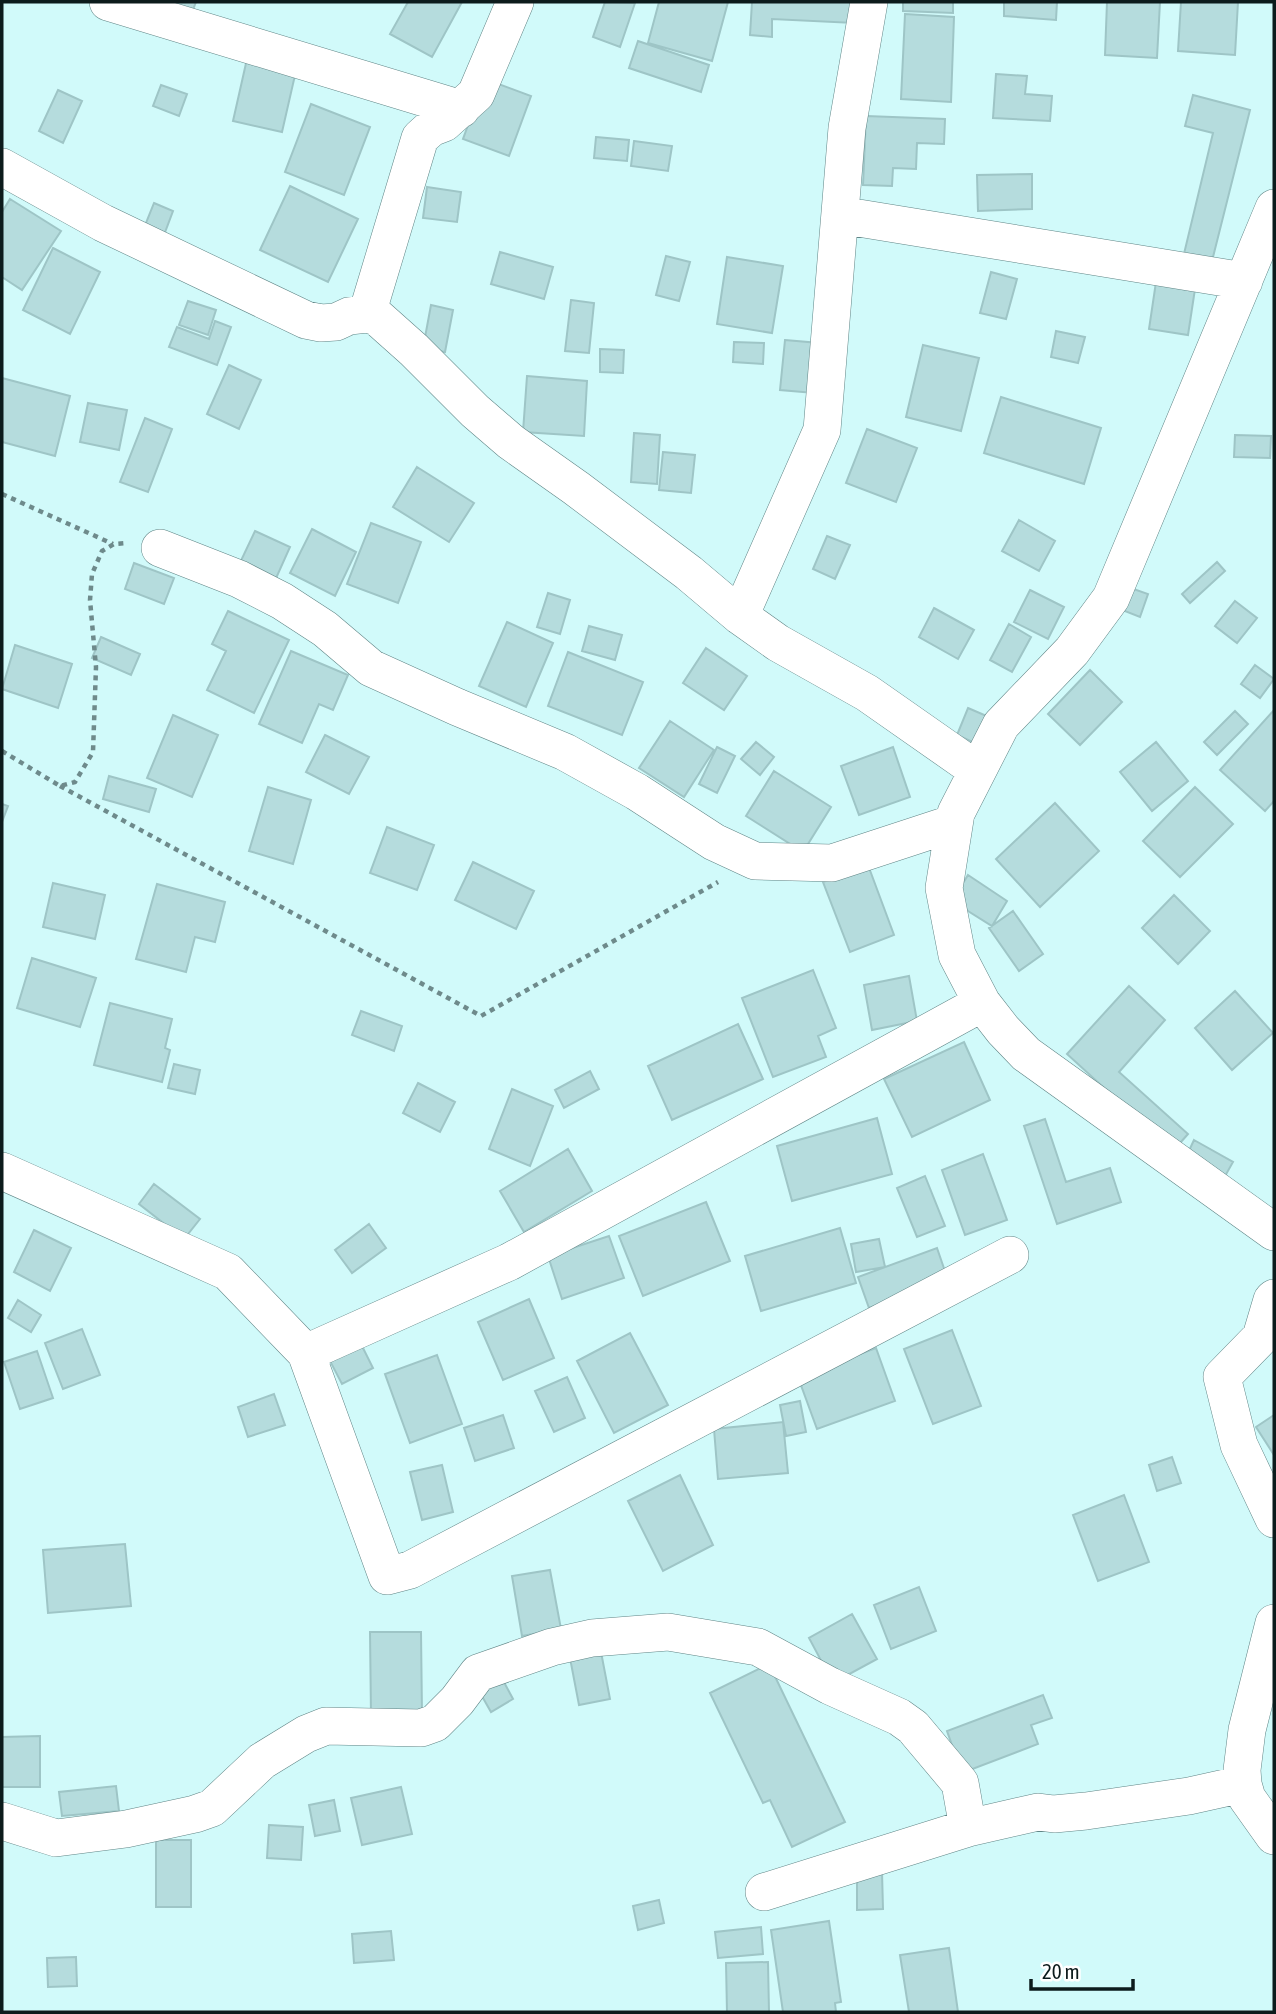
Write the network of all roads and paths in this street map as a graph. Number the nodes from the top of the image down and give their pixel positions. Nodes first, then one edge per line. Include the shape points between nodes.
1 (108, 2) edge
2 (515, 2) edge
3 (869, 2) edge
4 (461, 109) junction
5 (2, 167) edge
6 (1274, 208) edge
7 (840, 215) junction
8 (1244, 281) junction
9 (367, 314) junction
10 (2, 494) edge
11 (114, 544) junction
12 (160, 548) joint
13 (740, 616) junction
14 (2, 751) edge
15 (978, 770) junction
16 (60, 786) junction
17 (954, 823) junction
18 (755, 861) junction
19 (982, 1003) junction
20 (2, 1171) edge
21 (1274, 1231) edge
22 (1010, 1255) dead end
23 (1274, 1298) edge
24 (306, 1353) junction
25 (1274, 1519) edge
26 (1274, 1623) edge
27 (1242, 1784) junction
28 (2, 1821) edge
29 (968, 1828) junction
30 (1274, 1836) edge
31 (764, 1892) dead end

1 - 4 street
2 - 4 street via 476,94
3 - 7 street via 847,128
4 - 9 street via 420,138
5 - 9 street via 103,223 306,320 336,322
6 - 8 street
7 - 8 street
7 - 13 street via 822,430
8 - 15 street via 1111,598 1072,651 1001,725
9 - 13 street via 377,317 511,442
10 - 11 path
11 - 12 path
11 - 16 path via 102,551 92,574 93,752 75,782
12 - 18 street via 282,601 371,667 565,751 714,842
13 - 15 street via 867,693
14 - 16 path
15 - 17 street
16 - 18 path via 481,1016
17 - 18 street via 832,863
17 - 19 street via 944,888 957,955
19 - 21 street via 1026,1054
19 - 24 street via 509,1262
20 - 24 street via 228,1272
22 - 24 street via 410,1570 387,1576
23 - 25 street via 1261,1338 1222,1377 1239,1445
26 - 27 street via 1247,1730
27 - 29 street via 1086,1811 1038,1812
27 - 30 street
28 - 29 street via 56,1838 195,1814 212,1808 262,1761 326,1726 421,1728 435,1723 478,1673 592,1638 668,1632 758,1647 899,1717 960,1783
29 - 31 street

